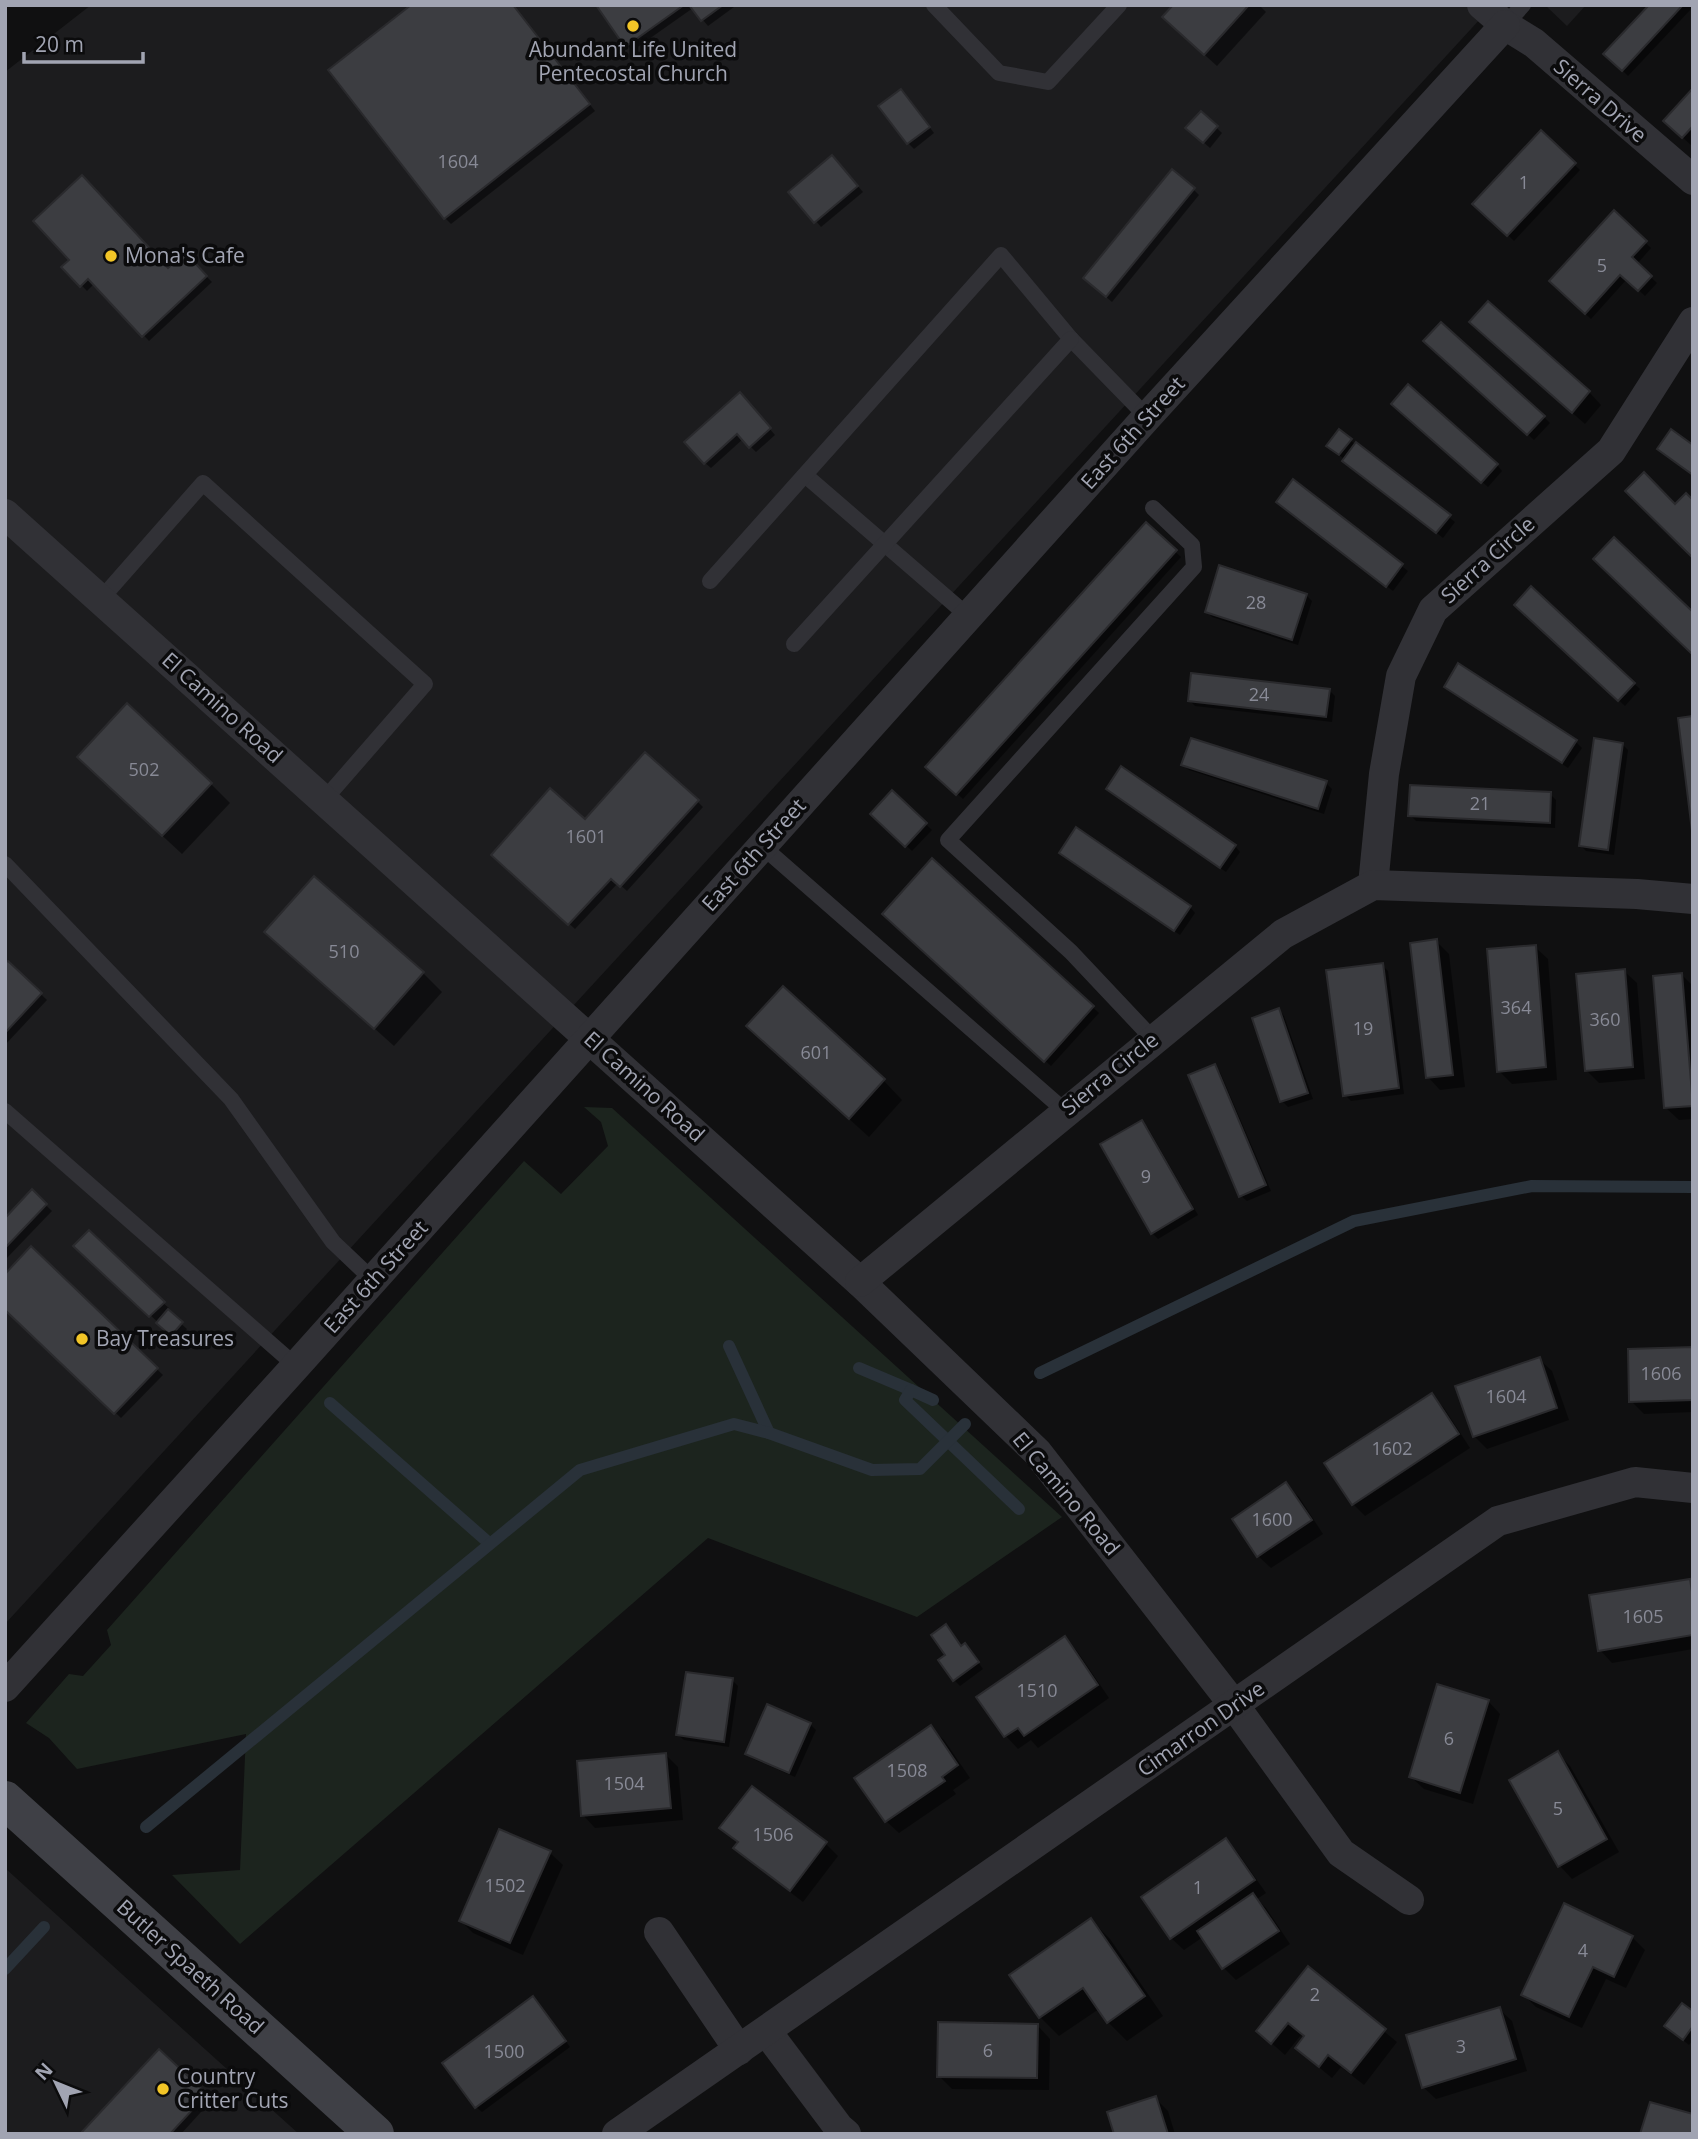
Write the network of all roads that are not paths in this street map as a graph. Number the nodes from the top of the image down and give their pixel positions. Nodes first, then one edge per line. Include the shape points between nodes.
1 (934, 5) edge
2 (1119, 5) edge
3 (1482, 5) edge
4 (1514, 15) edge
5 (1693, 180) edge
6 (1693, 322) edge
7 (1071, 339) junction
8 (1147, 418) junction
9 (805, 475) junction
10 (1153, 508) dead end
11 (5, 514) edge
12 (885, 544) junction
13 (710, 580) dead end
14 (101, 599) junction
15 (968, 616) junction
16 (794, 643) dead end
17 (324, 800) junction
18 (762, 846) junction
19 (5, 864) edge
20 (1373, 885) junction
21 (1693, 899) edge
22 (589, 1038) junction
23 (1153, 1039) junction
24 (5, 1111) edge
25 (1065, 1111) junction
26 (373, 1280) junction
27 (860, 1282) junction
28 (296, 1366) junction
29 (1693, 1488) edge
30 (5, 1687) edge
31 (1234, 1705) junction
32 (5, 1800) edge
33 (1409, 1900) dead end
34 (659, 1932) dead end
35 (767, 2032) junction
36 (740, 2050) junction
37 (375, 2134) edge
38 (617, 2134) edge
39 (846, 2134) edge

1 - 2 lane via 999,73 1048,82
3 - 4 street, Sierra Drive
4 - 5 street, Sierra Drive via 1534,43
4 - 8 street, East 6th Street
6 - 20 street, Sierra Circle via 1611,450 1433,610 1401,676 1384,774
7 - 8 lane
7 - 9 lane via 1001,255
7 - 12 lane
8 - 15 street, East 6th Street
9 - 12 lane
9 - 13 lane
10 - 23 lane via 1192,545 1194,567 948,840 1071,952
11 - 14 street, El Camino Road
12 - 15 lane
12 - 16 lane
14 - 17 street, El Camino Road
14 - 17 lane via 203,483 425,684
15 - 18 street, East 6th Street
17 - 22 street, El Camino Road
18 - 22 street, East 6th Street
18 - 25 lane
19 - 26 lane via 231,1099 332,1242
20 - 21 street
20 - 23 street, Sierra Circle via 1283,934
22 - 26 street, East 6th Street
22 - 27 street, El Camino Road
23 - 25 street, Sierra Circle
24 - 28 lane
25 - 27 street, Sierra Circle
26 - 28 street, East 6th Street
27 - 31 street, El Camino Road via 1037,1452
28 - 30 street, East 6th Street
29 - 31 street, Cimarron Drive via 1635,1482 1498,1521
31 - 33 street, El Camino Road via 1341,1853
31 - 35 street, Cimarron Drive
32 - 37 main road, Butler Spaeth Road
34 - 36 street
35 - 36 street, Cimarron Drive
35 - 39 street
36 - 38 street, Cimarron Drive

